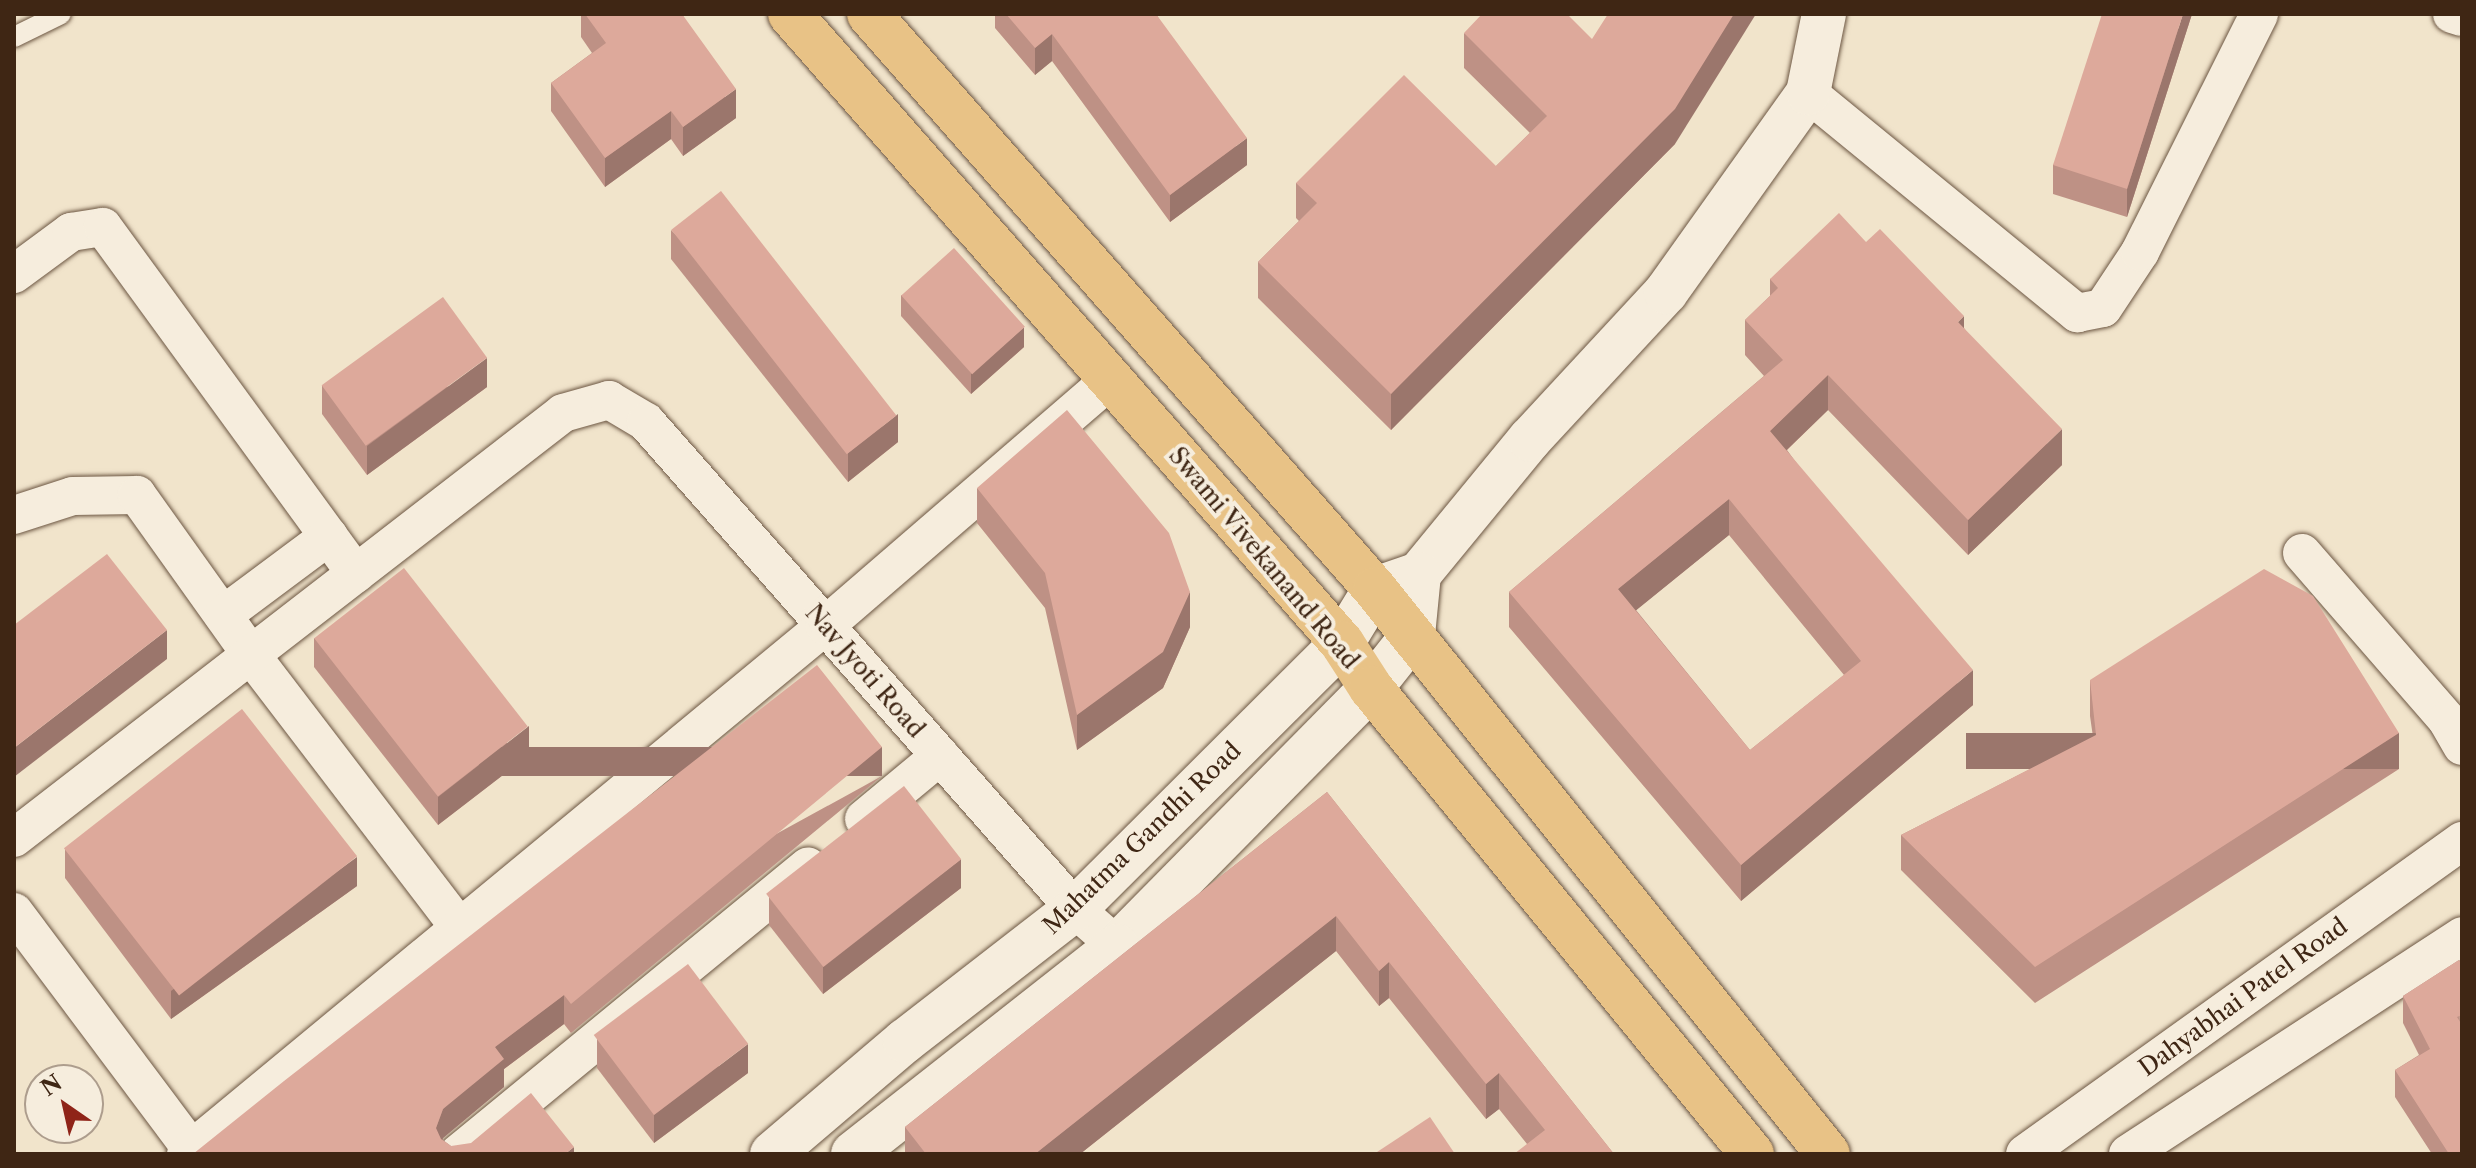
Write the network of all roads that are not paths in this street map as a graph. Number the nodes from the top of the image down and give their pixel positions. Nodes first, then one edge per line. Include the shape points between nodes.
1 (61, 14) edge
2 (790, 14) edge
3 (869, 14) edge
4 (1824, 14) edge
5 (2259, 14) edge
6 (2452, 14) edge
7 (2462, 17) edge
8 (14, 37) edge
9 (1808, 93) junction
10 (14, 274) edge
11 (1111, 379) junction
12 (14, 515) edge
13 (329, 536) junction
14 (2302, 553) dead end
15 (356, 574) junction
16 (1419, 574) junction
17 (1375, 589) junction
18 (223, 615) junction
19 (825, 626) junction
20 (1413, 635) junction
21 (1342, 643) junction
22 (251, 655) junction
23 (1371, 688) junction
24 (2462, 746) edge
25 (940, 756) junction
26 (14, 838) edge
27 (2462, 841) edge
28 (1075, 909) junction
29 (14, 912) edge
30 (460, 928) junction
31 (2462, 936) edge
32 (1117, 946) junction
33 (788, 1149) edge
34 (188, 1152) edge
35 (458, 1154) edge
36 (853, 1154) edge
37 (1752, 1154) edge
38 (1828, 1154) edge
39 (2025, 1154) edge
40 (2128, 1154) edge

1 - 8 lane
2 - 11 main road, Swami Vivekanand Road
3 - 17 main road
4 - 9 main road
5 - 9 street via 2140,252 2103,308 2077,313
6 - 7 street
9 - 16 main road via 1666,292 1530,439
10 - 13 street via 71,232 103,227
11 - 19 street
11 - 21 main road, Swami Vivekanand Road
12 - 18 street via 73,496 137,495
13 - 15 street
13 - 18 street
14 - 24 street via 2447,720
15 - 19 street, Nav Jyoti Road via 563,413 609,400 646,422
15 - 22 street
16 - 17 main road
16 - 20 main road
17 - 20 main road
17 - 21 main road, Mahatma Gandhi Road
18 - 22 street
19 - 25 street, Nav Jyoti Road
19 - 30 street
20 - 23 main road
20 - 38 main road
21 - 23 main road, Swami Vivekanand Road
21 - 28 main road, Mahatma Gandhi Road
22 - 26 street
22 - 30 street
23 - 32 main road
23 - 37 main road, Swami Vivekanand Road
25 - 28 street, Nav Jyoti Road
25 - 35 street
27 - 39 street, Dahyabhai Patel Road
28 - 32 street, Nav Jyoti Road
28 - 33 main road, Mahatma Gandhi Road via 905,1041
29 - 34 street
30 - 34 street
31 - 40 street
32 - 36 main road

